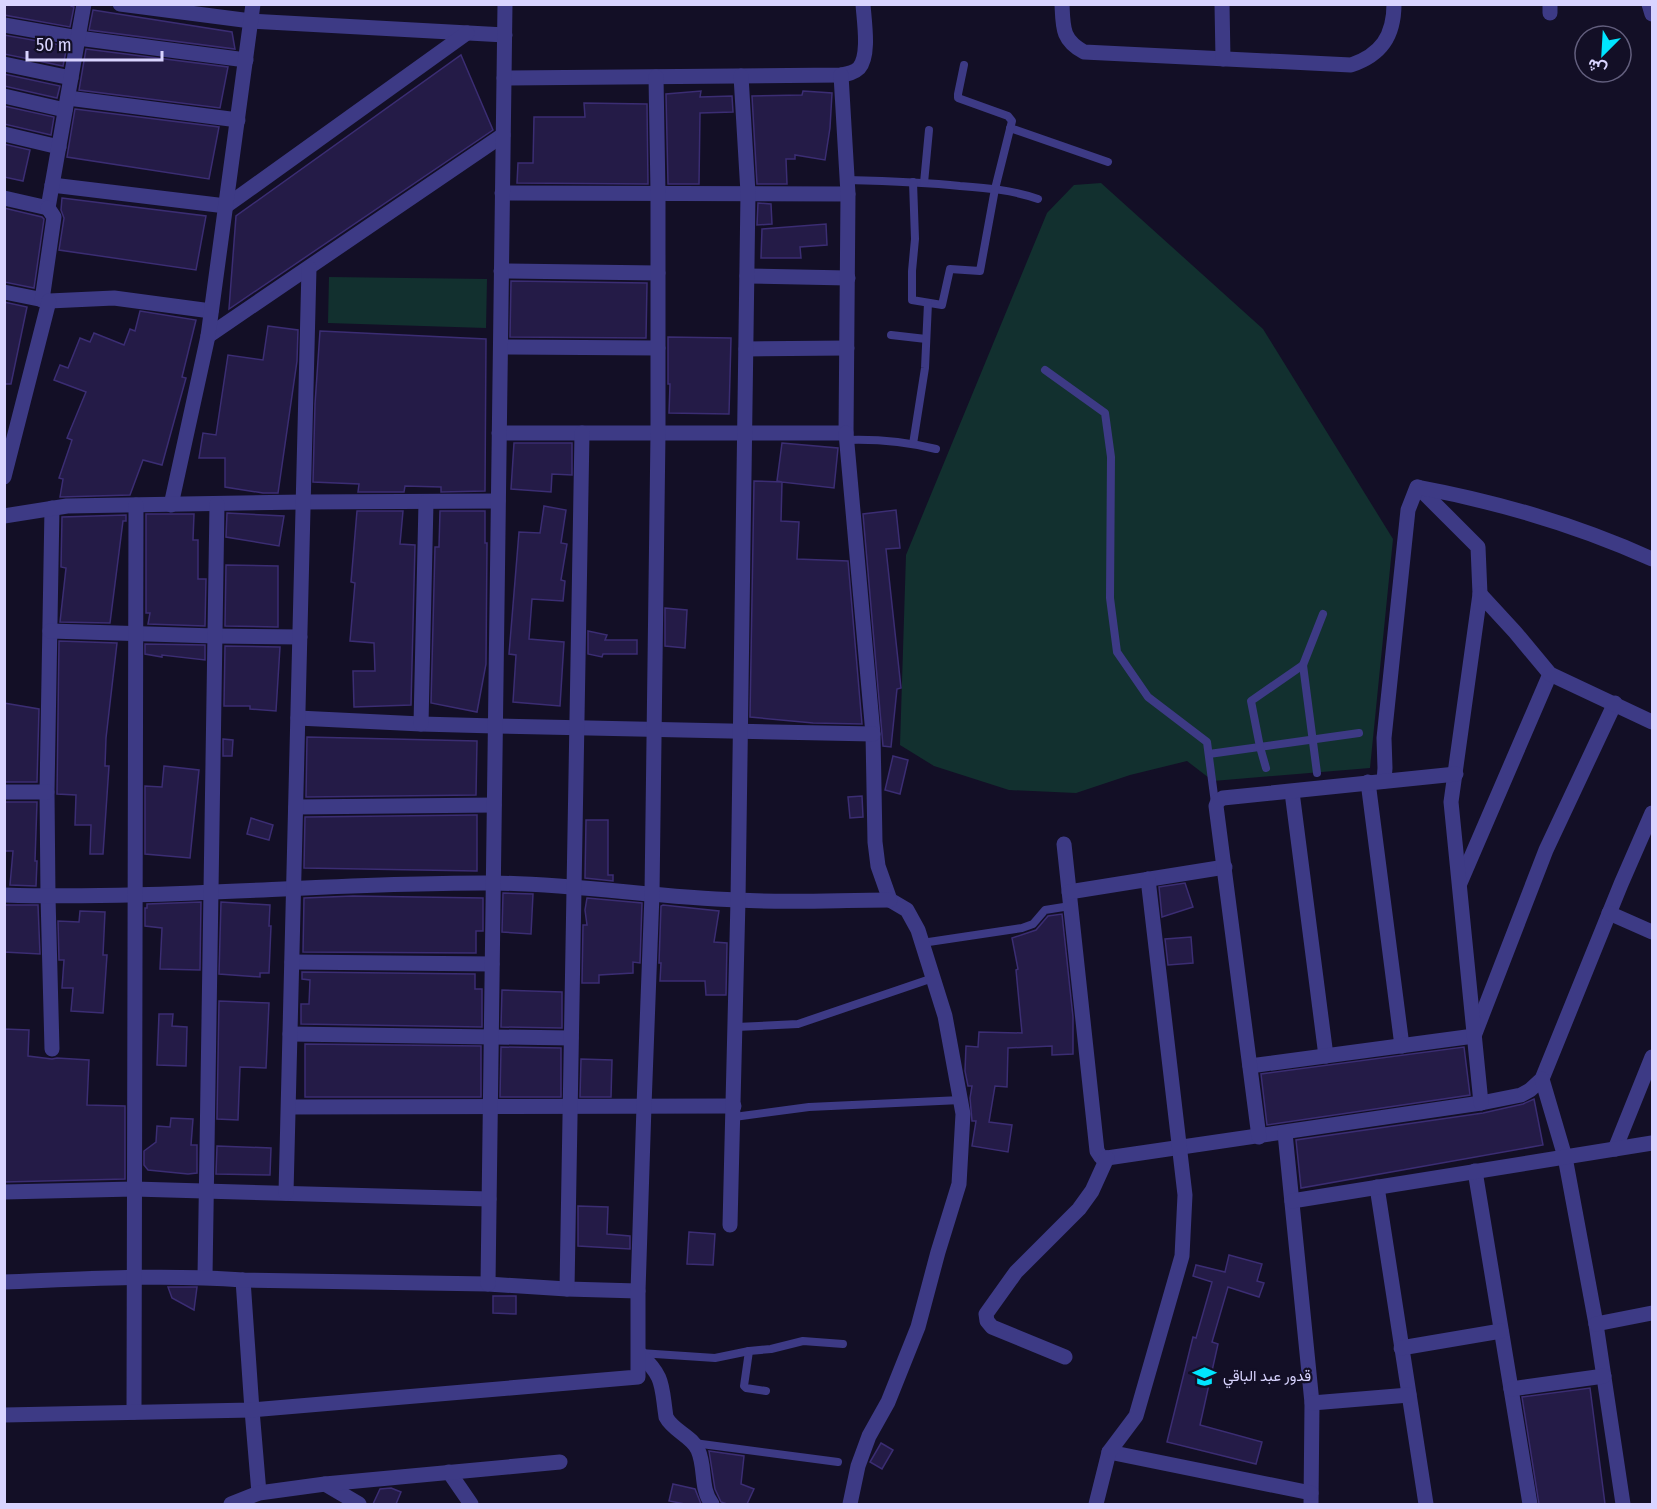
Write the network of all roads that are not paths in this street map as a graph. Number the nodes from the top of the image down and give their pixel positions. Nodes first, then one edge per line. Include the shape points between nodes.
1 (84, 4) edge
2 (120, 4) edge
3 (253, 4) edge
4 (505, 4) edge
5 (863, 4) edge
6 (1062, 4) edge
7 (1222, 4) edge
8 (1394, 4) edge
9 (1649, 4) edge
10 (1653, 14) edge
11 (250, 21) junction
12 (4, 25) edge
13 (468, 33) junction
14 (505, 35) junction
15 (78, 38) junction
16 (1223, 59) junction
17 (246, 60) junction
18 (4, 64) edge
19 (964, 65) dead end
20 (841, 75) junction
21 (741, 76) junction
22 (656, 77) junction
23 (71, 78) junction
24 (504, 78) junction
25 (4, 96) edge
26 (67, 104) junction
27 (238, 120) junction
28 (1010, 128) junction
29 (928, 130) dead end
30 (4, 134) edge
31 (503, 135) junction
32 (59, 147) junction
33 (1108, 162) dead end
34 (914, 182) junction
35 (924, 183) junction
36 (52, 185) junction
37 (848, 187) junction
38 (995, 189) junction
39 (502, 193) junction
40 (658, 193) junction
41 (748, 194) junction
42 (4, 198) edge
43 (1038, 199) dead end
44 (226, 206) junction
45 (48, 208) junction
46 (309, 268) junction
47 (501, 271) junction
48 (658, 273) junction
49 (747, 276) junction
50 (848, 278) junction
51 (4, 292) edge
52 (46, 301) junction
53 (928, 303) junction
54 (211, 311) junction
55 (891, 335) dead end
56 (208, 336) junction
57 (926, 339) junction
58 (501, 347) junction
59 (658, 348) junction
60 (847, 348) junction
61 (746, 349) junction
62 (1045, 370) dead end
63 (499, 433) junction
64 (582, 433) junction
65 (658, 433) junction
66 (744, 433) junction
67 (846, 437) junction
68 (913, 444) junction
69 (936, 449) dead end
70 (4, 477) edge
71 (1417, 487) junction
72 (498, 501) junction
73 (303, 502) junction
74 (426, 502) junction
75 (217, 504) junction
76 (136, 505) junction
77 (171, 505) junction
78 (52, 508) junction
79 (4, 516) edge
80 (1653, 559) edge
81 (1480, 594) junction
82 (1323, 614) dead end
83 (50, 631) junction
84 (135, 634) junction
85 (215, 636) junction
86 (300, 637) junction
87 (1303, 665) junction
88 (1550, 674) junction
89 (1615, 703) junction
90 (298, 718) junction
91 (1653, 722) edge
92 (422, 724) junction
93 (495, 726) junction
94 (577, 728) junction
95 (654, 729) junction
96 (740, 732) junction
97 (1359, 733) dead end
98 (873, 734) junction
99 (1312, 739) junction
100 (1260, 747) junction
101 (1209, 754) junction
102 (1266, 768) dead end
103 (1317, 773) dead end
104 (1456, 774) junction
105 (1384, 781) junction
106 (1368, 782) junction
107 (4, 792) edge
108 (47, 792) junction
109 (1292, 792) junction
110 (494, 805) junction
111 (1216, 806) junction
112 (296, 807) junction
113 (1653, 813) edge
114 (1064, 844) dead end
115 (1225, 867) junction
116 (1148, 879) junction
117 (493, 883) junction
118 (1459, 884) junction
119 (574, 887) junction
120 (294, 888) junction
121 (211, 892) junction
122 (135, 894) junction
123 (652, 894) junction
124 (4, 896) edge
125 (48, 897) junction
126 (1070, 899) junction
127 (738, 900) junction
128 (890, 900) junction
129 (1609, 913) junction
130 (1653, 932) edge
131 (922, 943) junction
132 (292, 962) junction
133 (492, 964) junction
134 (933, 978) junction
135 (735, 1027) junction
136 (290, 1034) junction
137 (1474, 1036) junction
138 (491, 1037) junction
139 (572, 1038) junction
140 (1402, 1046) junction
141 (52, 1049) dead end
142 (1326, 1056) junction
143 (1653, 1057) edge
144 (1250, 1066) junction
145 (1542, 1079) junction
146 (961, 1100) junction
147 (1481, 1103) junction
148 (490, 1106) junction
149 (570, 1106) junction
150 (644, 1106) junction
151 (289, 1107) junction
152 (734, 1111) junction
153 (1285, 1133) junction
154 (1259, 1137) junction
155 (1653, 1143) edge
156 (1180, 1147) junction
157 (1615, 1149) junction
158 (1565, 1157) junction
159 (1107, 1158) junction
160 (1475, 1171) junction
161 (1377, 1187) junction
162 (134, 1189) junction
163 (206, 1191) junction
164 (4, 1192) edge
165 (286, 1193) junction
166 (489, 1199) junction
167 (1292, 1200) junction
168 (730, 1225) dead end
169 (134, 1277) junction
170 (205, 1277) junction
171 (243, 1280) junction
172 (4, 1282) edge
173 (488, 1284) junction
174 (567, 1289) junction
175 (638, 1291) junction
176 (1653, 1313) edge
177 (1596, 1323) junction
178 (1501, 1331) junction
179 (843, 1344) dead end
180 (1401, 1348) junction
181 (750, 1351) junction
182 (639, 1353) junction
183 (1065, 1357) dead end
184 (1604, 1376) junction
185 (1511, 1389) junction
186 (766, 1392) dead end
187 (1409, 1395) junction
188 (1312, 1403) junction
189 (252, 1410) junction
190 (134, 1412) junction
191 (4, 1415) edge
192 (693, 1443) junction
193 (1109, 1452) junction
194 (560, 1462) dead end
195 (838, 1462) dead end
196 (449, 1472) junction
197 (325, 1484) junction
198 (259, 1493) junction
199 (1311, 1499) edge
200 (231, 1504) edge
201 (359, 1504) edge
202 (471, 1504) edge
203 (712, 1504) edge
204 (850, 1504) edge
205 (1096, 1504) edge
206 (1426, 1504) edge
207 (1530, 1504) edge
208 (1623, 1504) edge

1 - 15 street
2 - 11 street
3 - 11 street
4 - 14 street
5 - 20 street via 863,60 858,69
6 - 16 street via 1066,36 1084,52
7 - 16 street
8 - 16 street via 1388,39 1362,62 1351,65
9 - 10 street
11 - 13 street
11 - 17 street
12 - 15 street
13 - 14 street
13 - 44 street
14 - 24 street
15 - 17 street
15 - 23 street
17 - 27 street
18 - 23 street
19 - 28 lane via 958,98 1008,116 1012,121
20 - 21 street
20 - 37 street
21 - 22 street
21 - 41 street
22 - 24 street
22 - 40 street
23 - 26 street
24 - 31 street
25 - 26 street
26 - 27 street
26 - 32 street
27 - 44 street
28 - 33 lane
28 - 38 lane
29 - 35 lane
30 - 32 street
31 - 39 street
31 - 46 street
32 - 36 street
34 - 35 lane
34 - 37 lane
34 - 53 lane via 912,300
35 - 38 lane
36 - 44 street
36 - 45 street
37 - 41 street
37 - 50 street
38 - 43 lane
38 - 53 lane via 980,271 950,269 942,305
39 - 40 street
39 - 47 street
40 - 41 street
40 - 48 street
41 - 49 street
42 - 45 street
44 - 54 street
45 - 52 street via 54,217
46 - 56 street
46 - 73 street
47 - 48 street
47 - 58 street
48 - 59 street
49 - 50 street
49 - 61 street
50 - 60 street
51 - 52 street
52 - 54 street via 114,298
52 - 70 street
53 - 57 lane
54 - 56 street
55 - 57 lane
56 - 77 street
57 - 68 lane
58 - 59 street
58 - 63 street
59 - 65 street
60 - 61 street
60 - 67 street
61 - 66 street
62 - 101 lane via 1105,413 1111,457 1110,598 1117,652 1148,697 1207,742
63 - 64 street
63 - 72 street
64 - 65 street
64 - 94 street
65 - 66 street
65 - 95 street
66 - 67 street
66 - 96 street
67 - 68 lane
67 - 98 street
68 - 69 lane
71 - 80 street via 1526,512
71 - 81 street via 1478,547
71 - 105 street via 1408,510 1384,738
72 - 74 street
72 - 93 street
73 - 74 street
73 - 75 street
73 - 86 street
74 - 92 street
75 - 77 street
75 - 85 street
76 - 77 street
76 - 78 street
76 - 84 street
78 - 79 street
78 - 83 street
81 - 88 street
81 - 104 street
82 - 87 lane
83 - 84 street
83 - 108 street
84 - 85 street
84 - 122 street
85 - 86 street
85 - 121 street
86 - 90 street
87 - 99 lane
87 - 100 lane via 1251,701
88 - 89 street
88 - 118 street
89 - 91 street
89 - 137 street via 1546,850
90 - 92 street
90 - 112 street
92 - 93 street
93 - 94 street
93 - 110 street
94 - 95 street
94 - 119 street
95 - 96 street
95 - 123 street
96 - 98 street
96 - 127 street
97 - 99 lane
98 - 128 street via 875,842 878,866
99 - 100 lane
99 - 103 lane
100 - 101 lane
100 - 102 lane
101 - 111 lane
104 - 105 street
104 - 118 street via 1451,802
105 - 106 street
106 - 109 street
106 - 140 street
107 - 108 street
108 - 125 street
109 - 111 street via 1223,798
109 - 142 street
110 - 112 street
110 - 117 street
111 - 115 street
112 - 120 street
113 - 129 street
114 - 126 street
115 - 116 street
115 - 144 street
116 - 126 street
116 - 156 street
117 - 119 street
117 - 120 street
117 - 133 street
118 - 137 street
119 - 123 street
119 - 139 street
120 - 121 street
120 - 132 street
121 - 122 street
121 - 163 street
122 - 125 street
122 - 162 street
123 - 127 street
123 - 150 street
124 - 125 street
125 - 141 street
126 - 131 lane via 1045,910 1033,924 1022,928
126 - 159 street via 1098,1151
127 - 128 street
127 - 135 street
128 - 131 street via 907,910
129 - 130 street
129 - 145 street
131 - 134 street
132 - 133 street
132 - 136 street
133 - 138 street
134 - 135 lane via 798,1024
134 - 146 street via 945,1016
135 - 152 street
136 - 138 street
136 - 151 street
137 - 140 street
137 - 147 street
138 - 139 street
138 - 148 street
139 - 149 street
140 - 142 street
142 - 144 street
143 - 157 street
144 - 154 street
145 - 147 street via 1521,1095
145 - 158 street
146 - 152 lane
146 - 204 street via 959,1184 918,1327 888,1402 869,1436
147 - 153 street
148 - 149 street
148 - 151 street
148 - 166 street
149 - 150 street
149 - 174 street
150 - 152 street
150 - 175 street
151 - 165 street
152 - 168 street
153 - 154 street
153 - 167 street
154 - 156 street
155 - 157 street
156 - 159 street
156 - 193 street via 1185,1195 1182,1256 1136,1416
157 - 158 street
158 - 160 street
158 - 177 street
159 - 183 street via 1080,1209 1016,1272 986,1314 992,1327
160 - 161 street
160 - 178 street
161 - 167 street
161 - 180 street
162 - 163 street
162 - 164 street
162 - 169 street
163 - 165 street
163 - 170 street
165 - 166 street
166 - 173 street
167 - 188 street
169 - 170 street
169 - 172 street
169 - 190 street
170 - 171 street
171 - 173 street
171 - 189 street
173 - 174 street
174 - 175 street
175 - 182 street
176 - 177 street
177 - 184 street
178 - 180 street
178 - 185 street
179 - 181 lane via 803,1341
180 - 187 street
181 - 182 lane via 715,1358
181 - 186 lane via 744,1386
182 - 189 street via 636,1378
182 - 192 street via 661,1381 668,1421
184 - 185 street
184 - 208 street
185 - 207 street
187 - 188 street
187 - 206 street
188 - 199 street
189 - 190 street
189 - 198 street
190 - 191 street
192 - 195 lane
192 - 203 street
193 - 199 street
193 - 205 street
194 - 196 street
196 - 197 street
196 - 202 street
197 - 198 street
197 - 201 street
198 - 200 street

